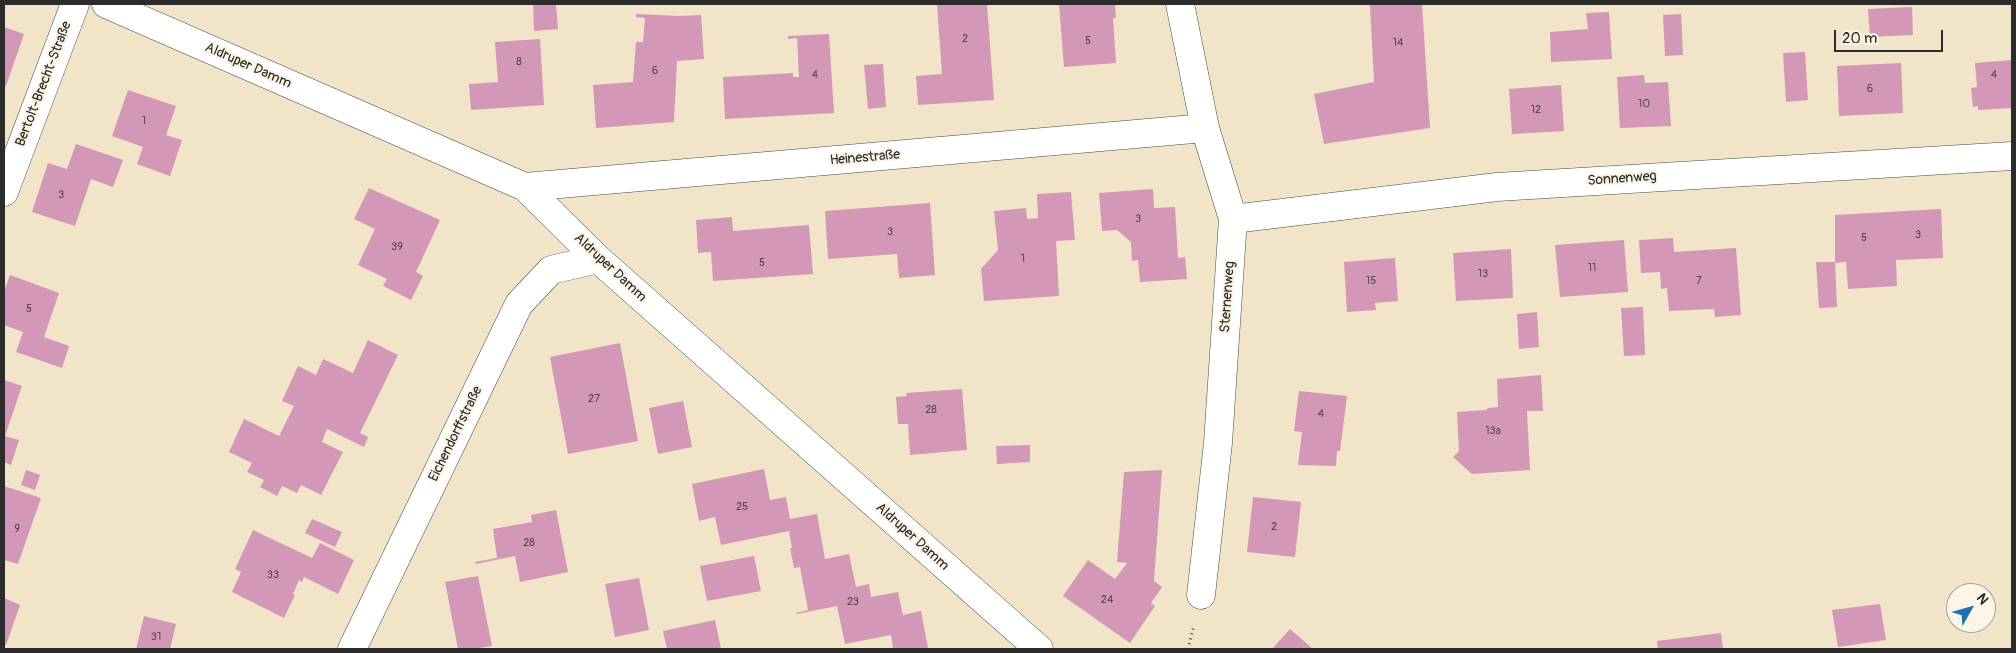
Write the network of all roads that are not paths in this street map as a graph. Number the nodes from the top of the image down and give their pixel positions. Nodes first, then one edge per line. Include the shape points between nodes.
1 (75, 4) edge
2 (106, 4) edge
3 (1180, 4) edge
4 (1205, 128) junction
5 (2012, 156) edge
6 (525, 187) junction
7 (4, 192) edge
8 (1233, 219) junction
9 (598, 259) junction
10 (1201, 595) dead end
11 (352, 649) edge
12 (1039, 649) edge

1 - 7 street, Bertolt-Brecht-Straße
2 - 6 street, Aldruper Damm
3 - 4 street, Sternenweg
4 - 6 street, Heinestraße
4 - 8 street, Sternenweg
5 - 8 street, Sonnenweg via 1497,187
6 - 9 street, Aldruper Damm
8 - 10 street, Sternenweg via 1218,443
9 - 11 street, Eichendorffstraße via 550,270 519,304
9 - 12 street, Aldruper Damm

